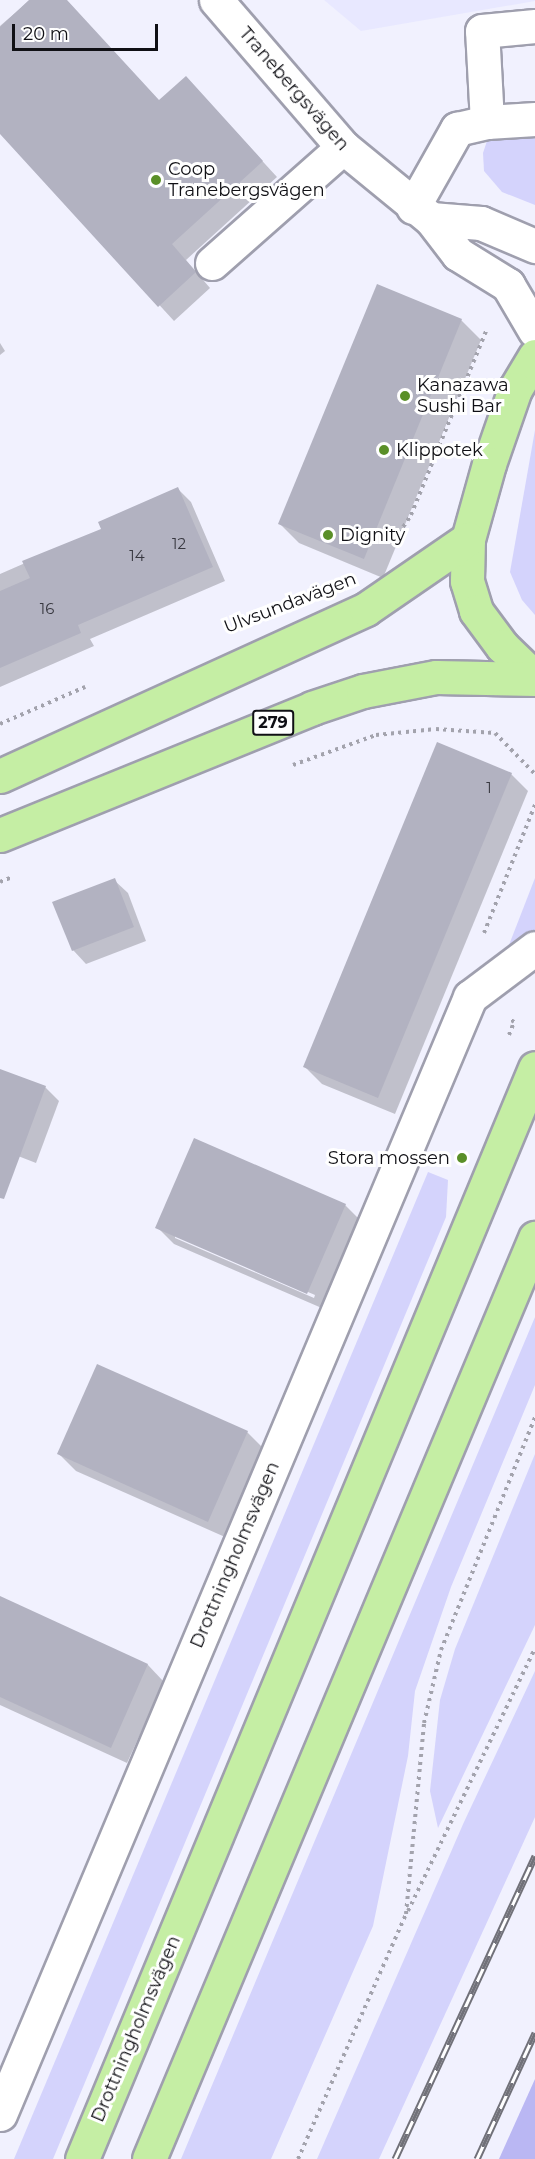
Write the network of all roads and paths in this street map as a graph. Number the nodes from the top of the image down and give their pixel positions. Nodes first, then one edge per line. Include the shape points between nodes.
1 (216, 0) edge
2 (535, 26) edge
3 (535, 119) edge
4 (488, 122) junction
5 (343, 147) junction
6 (422, 213) junction
7 (535, 246) edge
8 (212, 263) dead end
9 (508, 285) junction
10 (535, 331) edge
11 (535, 356) edge
12 (468, 539) junction
13 (393, 542) dead end
14 (535, 679) edge
15 (95, 683) dead end
16 (0, 724) edge
17 (283, 768) dead end
18 (535, 774) edge
19 (0, 776) edge
20 (535, 806) edge
21 (7, 849) edge
22 (0, 882) edge
23 (483, 935) dead end
24 (535, 948) edge
25 (535, 1068) edge
26 (535, 1238) edge
27 (535, 1417) edge
28 (535, 1648) edge
29 (406, 1914) junction
30 (0, 2114) edge
31 (82, 2159) edge
32 (149, 2159) edge
33 (298, 2159) edge

1 - 5 street, Tranebergsvägen
2 - 4 street via 482,31
3 - 4 street
4 - 6 street via 457,129
5 - 6 street, Tranebergsvägen
5 - 8 street
6 - 7 street via 481,223
6 - 9 street, Tranebergsvägen via 458,254
9 - 10 street, Tranebergsvägen
9 - 13 path via 467,372 411,515
11 - 12 main road via 515,389
12 - 14 main road via 467,580 476,611 502,646
12 - 19 main road, Ulvsundavägen via 366,609
14 - 21 main road, 279 via 436,677 363,692 312,708
15 - 16 path
17 - 18 path via 376,735 436,729 495,733
20 - 23 path
21 - 22 path
24 - 30 street, Drottningholmsvägen via 470,997
25 - 31 main road, Drottningholmsvägen
26 - 32 main road
27 - 29 path via 441,1650 424,1723
28 - 29 path
29 - 33 path

